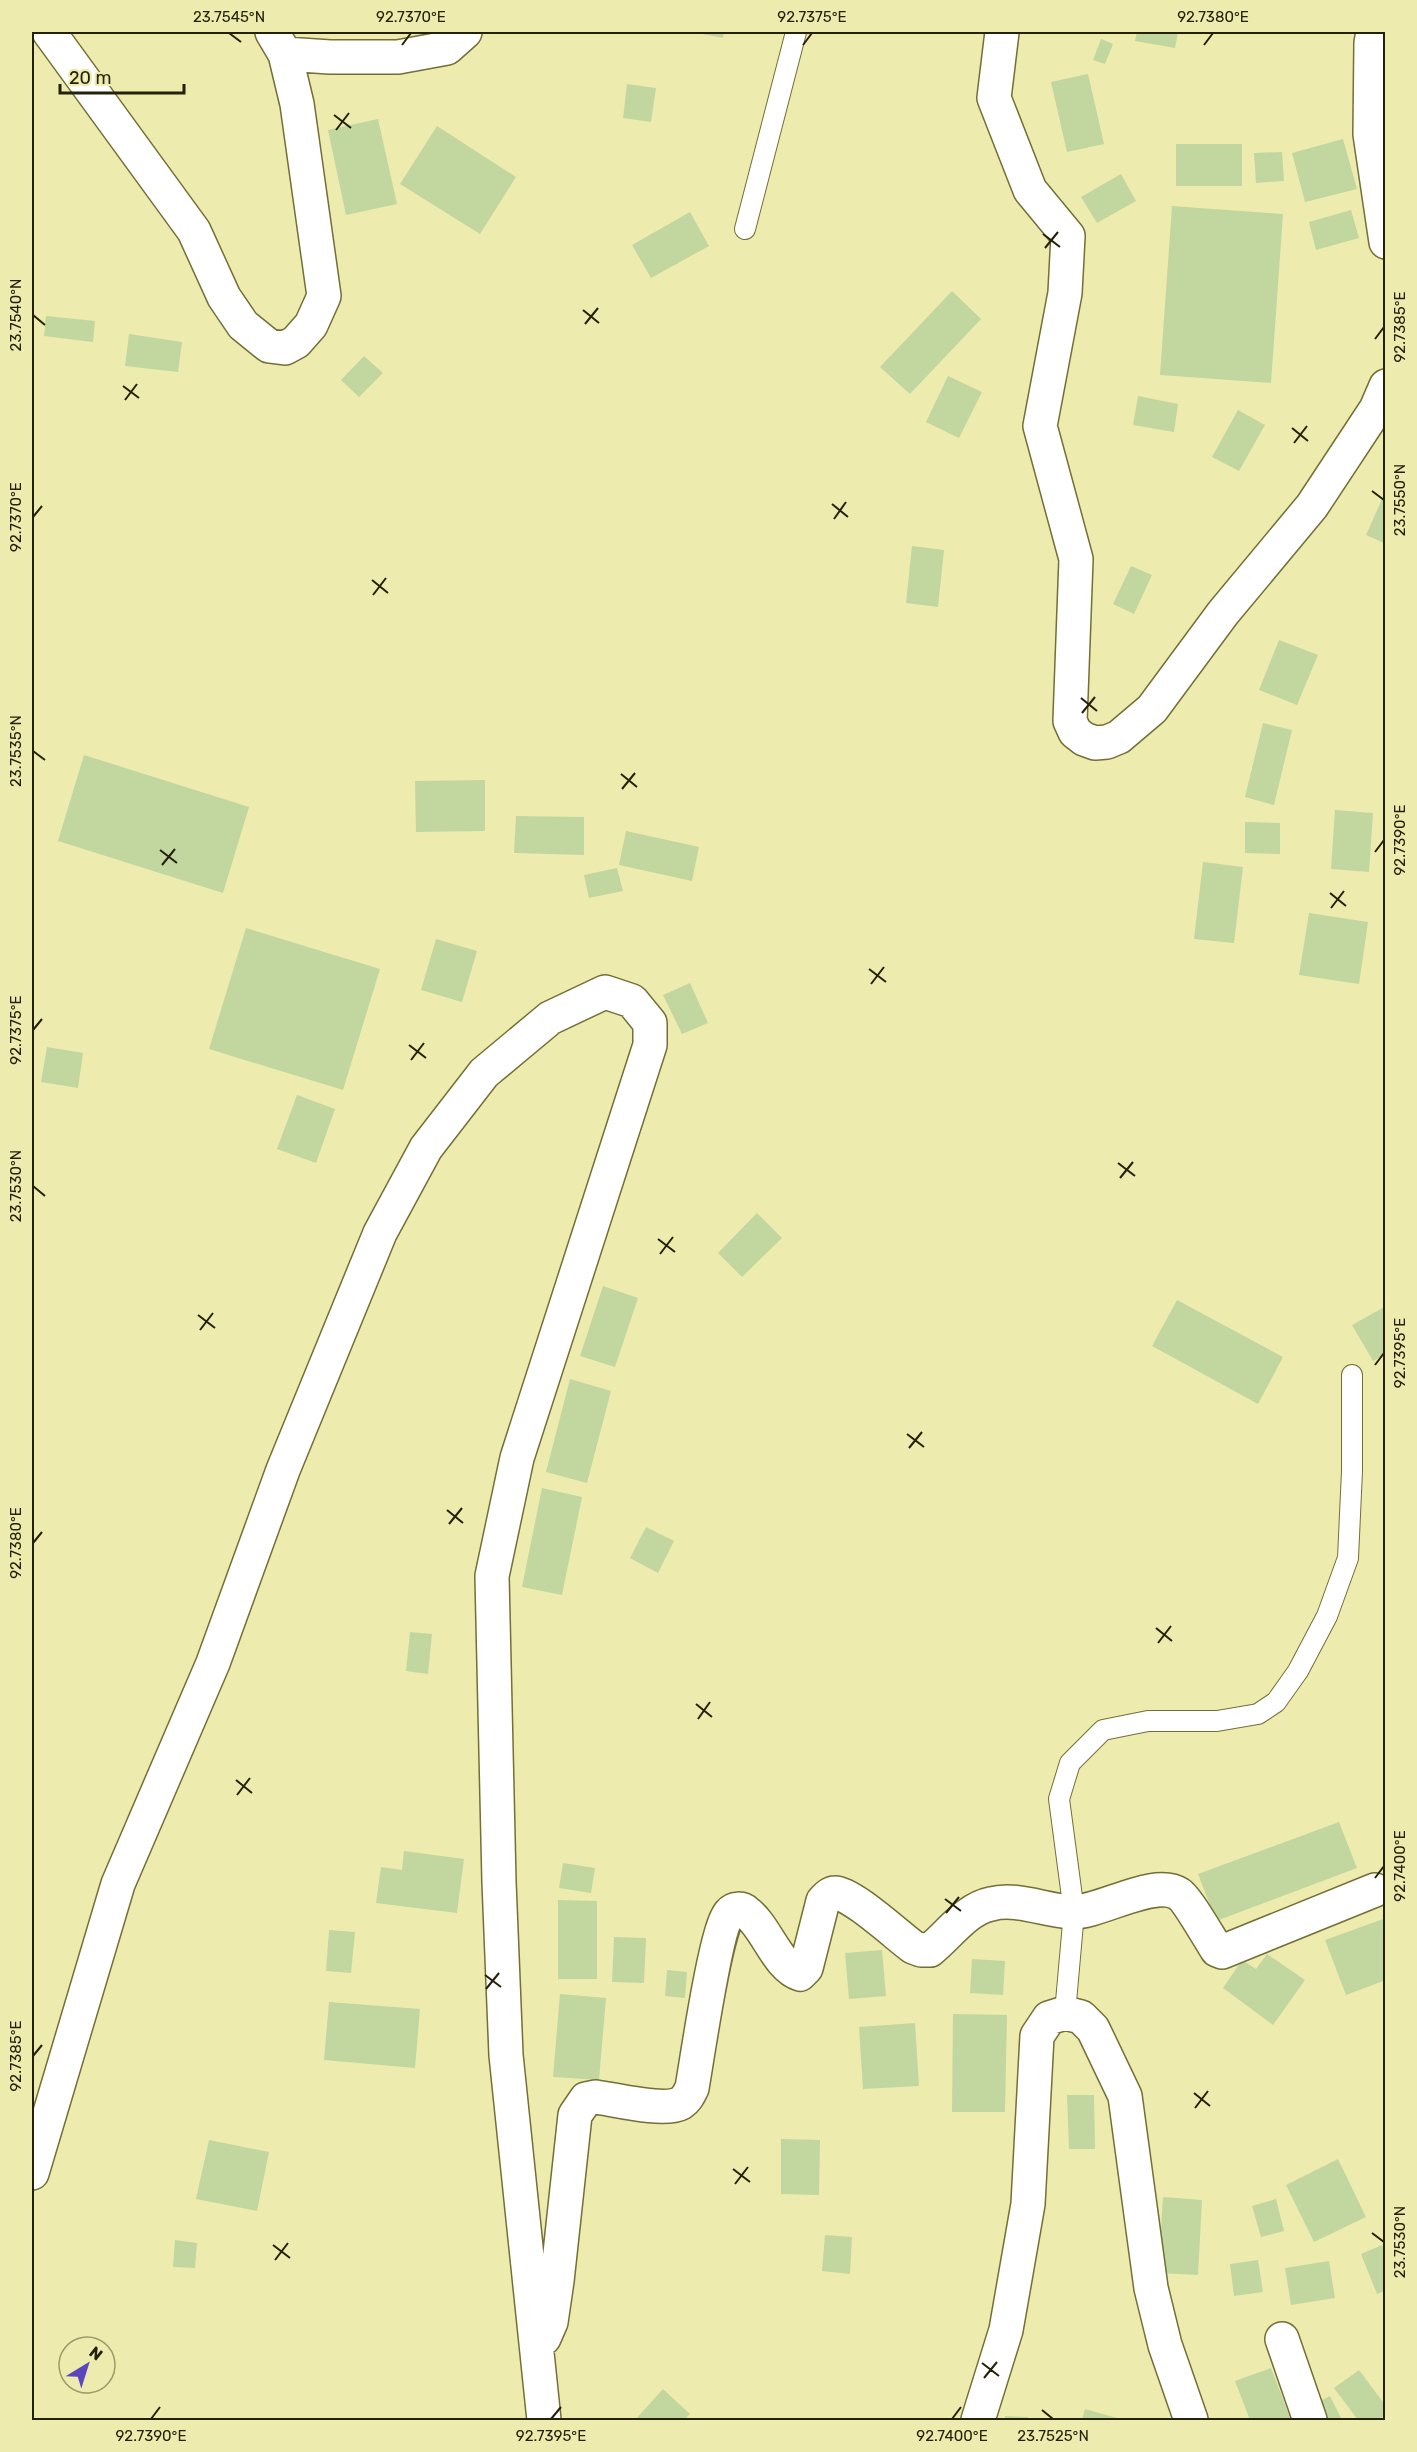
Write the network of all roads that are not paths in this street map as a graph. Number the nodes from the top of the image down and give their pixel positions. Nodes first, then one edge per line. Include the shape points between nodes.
1 (49, 32) edge
2 (465, 32) edge
3 (796, 32) edge
4 (1002, 32) edge
5 (1373, 32) edge
6 (278, 43) edge
7 (746, 229) dead end
8 (1386, 242) edge
9 (1386, 386) edge
10 (1352, 1375) dead end
11 (1375, 1890) dead end
12 (1074, 1912) junction
13 (1065, 2013) junction
14 (32, 2174) edge
15 (1282, 2339) dead end
16 (539, 2351) junction
17 (544, 2421) edge
18 (978, 2421) edge
19 (1191, 2421) edge
20 (1310, 2421) edge

1 - 6 street via 194,231 224,297 243,325 269,346 285,348 311,325 324,296 297,104
2 - 6 street via 447,48 398,57 330,57
3 - 7 lane
4 - 9 street via 994,98 1030,190 1068,236 1065,292 1040,426 1076,559 1070,721 1075,732 1095,743 1107,742 1119,737 1152,709 1223,613 1312,506 1376,409
5 - 8 street via 1370,134
10 - 12 lane via 1348,1558 1327,1616 1292,1679 1275,1702 1258,1714 1217,1722 1148,1721 1103,1730 1070,1763 1059,1798
11 - 12 street via 1226,1951 1217,1950 1180,1894 1165,1890
12 - 13 lane
12 - 16 street via 1007,1902 991,1904 977,1908 930,1950 921,1950 858,1904 831,1893 823,1900 806,1968 800,1974 789,1967 752,1917 744,1910 730,1912 717,1946 692,2088 686,2098 667,2106 596,2097 586,2099 575,2115 551,2322
13 - 18 street via 1049,2018 1037,2036 1028,2204 1006,2330
13 - 19 street via 1081,2017 1094,2029 1125,2096 1151,2288 1165,2345
14 - 16 street via 118,1884 213,1664 283,1470 380,1233 426,1148 484,1073 550,1018 605,992 632,1001 650,1023 650,1045 517,1458 492,1575 506,2055
15 - 20 street
16 - 17 street

